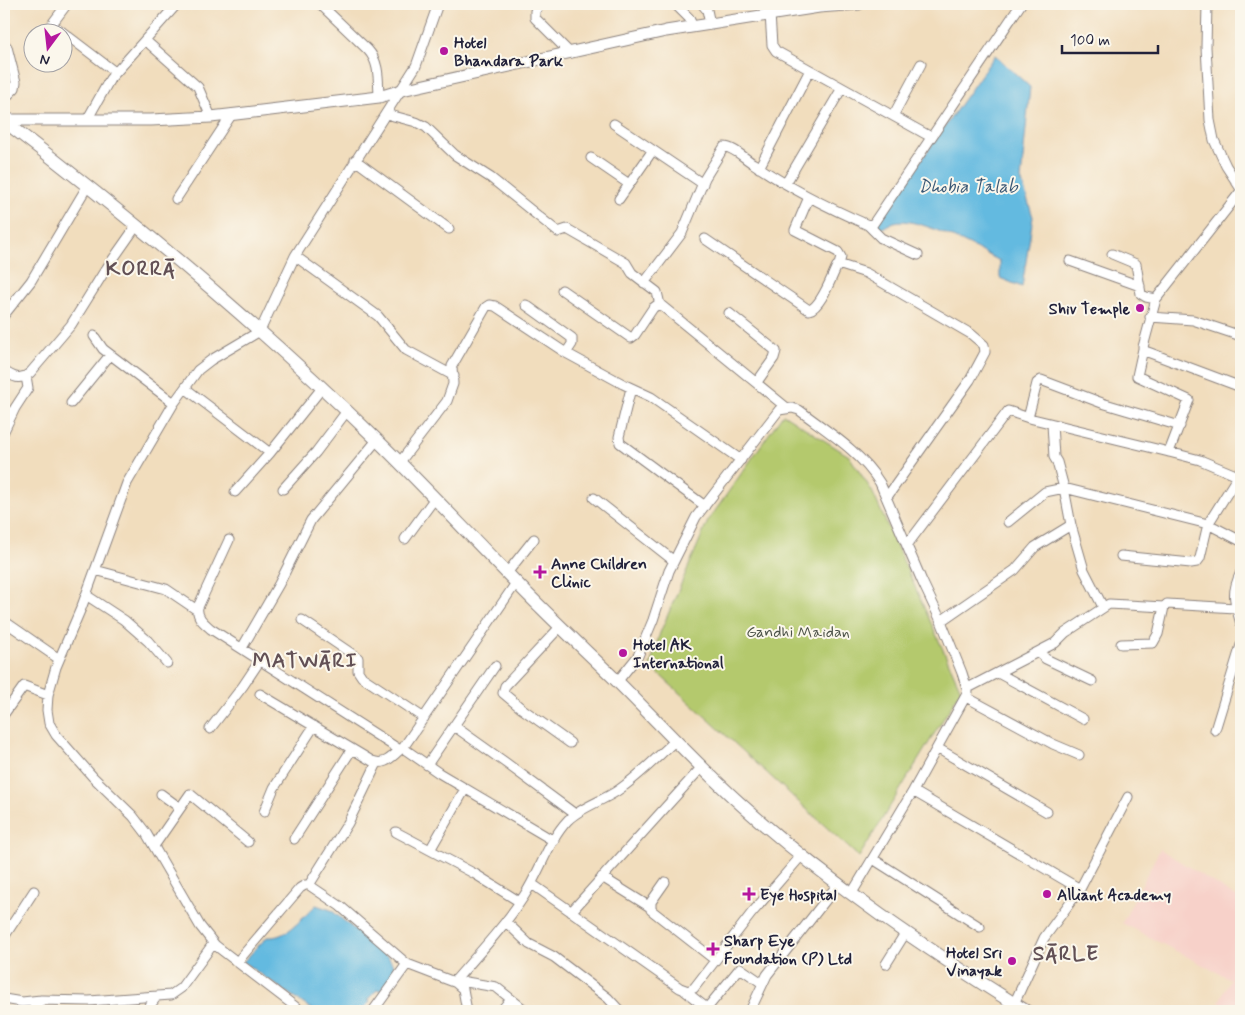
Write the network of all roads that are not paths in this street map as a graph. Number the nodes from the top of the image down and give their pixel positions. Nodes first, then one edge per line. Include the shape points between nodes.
1 (67, 4) edge
2 (176, 4) edge
3 (320, 4) edge
4 (438, 4) edge
5 (540, 4) edge
6 (675, 4) edge
7 (702, 4) edge
8 (854, 4) edge
9 (859, 4) edge
10 (1021, 4) edge
11 (1207, 4) edge
12 (820, 5) edge
13 (770, 14) junction
14 (710, 24) junction
15 (693, 27) junction
16 (144, 40) junction
17 (4, 44) edge
18 (570, 53) junction
19 (921, 64) dead end
20 (810, 70) junction
21 (115, 72) junction
22 (842, 88) junction
23 (402, 90) junction
24 (379, 96) junction
25 (4, 99) edge
26 (232, 114) junction
27 (386, 114) junction
28 (893, 116) junction
29 (211, 117) junction
30 (4, 120) edge
31 (87, 120) junction
32 (614, 124) dead end
33 (931, 137) junction
34 (653, 150) junction
35 (591, 158) dead end
36 (355, 160) junction
37 (759, 168) junction
38 (786, 183) junction
39 (629, 184) junction
40 (703, 184) junction
41 (88, 185) junction
42 (1241, 190) edge
43 (809, 197) junction
44 (176, 199) dead end
45 (619, 199) dead end
46 (868, 225) junction
47 (137, 226) junction
48 (449, 229) dead end
49 (706, 239) dead end
50 (1112, 254) dead end
51 (918, 255) dead end
52 (295, 256) junction
53 (1070, 261) dead end
54 (839, 265) junction
55 (644, 283) junction
56 (1140, 286) junction
57 (562, 290) dead end
58 (1156, 299) junction
59 (660, 305) junction
60 (526, 306) dead end
61 (729, 313) dead end
62 (4, 315) edge
63 (1150, 317) junction
64 (260, 331) junction
65 (94, 336) dead end
66 (1241, 336) edge
67 (1143, 349) junction
68 (566, 353) junction
69 (110, 355) junction
70 (4, 371) edge
71 (26, 376) junction
72 (454, 376) junction
73 (756, 382) junction
74 (1241, 387) edge
75 (186, 388) junction
76 (322, 388) junction
77 (632, 388) junction
78 (72, 403) dead end
79 (174, 403) junction
80 (787, 408) junction
81 (347, 411) junction
82 (1028, 418) junction
83 (1052, 424) junction
84 (1180, 426) junction
85 (4, 430) edge
86 (378, 440) junction
87 (1169, 452) junction
88 (270, 453) junction
89 (741, 460) junction
90 (400, 462) junction
91 (1240, 472) edge
92 (1064, 488) junction
93 (283, 489) dead end
94 (235, 492) dead end
95 (887, 497) junction
96 (435, 498) junction
97 (594, 498) dead end
98 (705, 506) junction
99 (1008, 522) dead end
100 (1208, 524) junction
101 (1071, 525) junction
102 (405, 539) dead end
103 (534, 539) dead end
104 (230, 540) dead end
105 (1241, 541) edge
106 (908, 544) junction
107 (1121, 556) dead end
108 (674, 560) junction
109 (95, 570) junction
110 (1241, 572) edge
111 (506, 573) junction
112 (516, 583) junction
113 (86, 596) junction
114 (1103, 607) junction
115 (1164, 607) junction
116 (1236, 608) junction
117 (197, 610) junction
118 (302, 620) dead end
119 (4, 621) edge
120 (941, 621) junction
121 (1241, 624) edge
122 (560, 627) junction
123 (1121, 644) dead end
124 (242, 648) junction
125 (1241, 649) edge
126 (1038, 652) junction
127 (59, 659) junction
128 (260, 659) junction
129 (168, 663) dead end
130 (495, 666) dead end
131 (998, 673) junction
132 (1092, 681) dead end
133 (617, 682) junction
134 (967, 692) junction
135 (260, 694) dead end
136 (48, 695) junction
137 (4, 714) edge
138 (424, 718) junction
139 (1083, 719) dead end
140 (314, 726) junction
141 (454, 726) junction
142 (210, 729) dead end
143 (1215, 730) dead end
144 (675, 742) junction
145 (570, 743) dead end
146 (937, 748) junction
147 (352, 749) junction
148 (402, 749) junction
149 (1079, 755) dead end
150 (377, 763) junction
151 (427, 765) junction
152 (701, 768) junction
153 (465, 789) junction
154 (913, 791) junction
155 (161, 794) dead end
156 (1128, 797) dead end
157 (180, 808) junction
158 (264, 812) dead end
159 (1047, 812) dead end
160 (575, 814) junction
161 (396, 832) dead end
162 (294, 840) dead end
163 (554, 841) junction
164 (248, 842) dead end
165 (154, 846) junction
166 (430, 850) junction
167 (802, 855) junction
168 (873, 859) junction
169 (602, 877) junction
170 (665, 882) dead end
171 (839, 883) junction
172 (532, 884) junction
173 (309, 885) junction
174 (1080, 889) junction
175 (34, 891) dead end
176 (852, 893) junction
177 (520, 902) junction
178 (650, 907) junction
179 (571, 912) junction
180 (506, 922) junction
181 (980, 927) dead end
182 (906, 932) junction
183 (4, 937) edge
184 (213, 944) junction
185 (715, 960) junction
186 (237, 962) junction
187 (407, 964) junction
188 (886, 964) dead end
189 (762, 982) junction
190 (457, 983) junction
191 (685, 991) junction
192 (157, 996) junction
193 (4, 999) edge
194 (511, 999) junction
195 (41, 1000) junction
196 (1014, 1004) junction
197 (290, 1008) edge
198 (33, 1011) edge
199 (146, 1011) edge
200 (301, 1011) edge
201 (373, 1011) edge
202 (467, 1011) edge
203 (501, 1011) edge
204 (526, 1011) edge
205 (620, 1011) edge
206 (750, 1011) edge
207 (1026, 1011) edge

1 - 21 street via 52,24
2 - 16 street
3 - 24 street via 372,54 377,66
4 - 23 street via 420,57
5 - 18 street via 535,18
6 - 15 street
7 - 14 street
8 - 9 main road
8 - 12 main road
10 - 33 street
11 - 42 street via 1210,120 1214,140
12 - 13 main road
13 - 14 main road
13 - 20 street via 773,48
14 - 15 main road
15 - 18 main road
16 - 21 street
16 - 29 street via 198,87
17 - 25 street via 16,82 15,88
18 - 23 main road
19 - 28 street
20 - 22 street
20 - 37 street
21 - 31 street
22 - 28 street
22 - 38 street
23 - 24 main road
23 - 27 street
24 - 26 main road
26 - 29 main road
26 - 44 street
27 - 36 street
27 - 55 street via 426,127 455,155 491,178 558,232 567,229 624,261
28 - 33 street
29 - 31 main road
30 - 31 main road
30 - 41 highway
32 - 34 street
33 - 46 street via 875,223
34 - 39 street
34 - 40 street
35 - 39 street
36 - 48 street
36 - 52 street
37 - 38 street
37 - 40 street via 724,147
38 - 43 street
39 - 45 street
40 - 55 street via 682,233
41 - 47 highway
41 - 62 street via 31,281
42 - 58 street
43 - 46 street
43 - 54 street via 795,230 838,252 841,257
46 - 51 street via 881,238
47 - 64 highway
47 - 71 street via 71,325
49 - 54 street via 809,310 822,296
50 - 56 street via 1136,264
52 - 64 street
52 - 72 street via 378,316 406,350
53 - 56 street
54 - 95 street via 866,273 971,334 986,349 970,380
55 - 59 street via 658,293
56 - 58 street via 1142,295
57 - 59 street via 631,338 653,308
58 - 63 street
59 - 73 street
60 - 68 street via 572,338
61 - 73 street via 776,351
63 - 66 street via 1193,320
63 - 67 street
64 - 75 street via 198,370
64 - 76 highway
65 - 69 street
67 - 74 street
67 - 84 street via 1137,376 1190,400
68 - 72 street via 489,305 452,366
68 - 77 street
69 - 78 street
69 - 79 street
70 - 71 street via 15,377
71 - 85 street via 28,388
72 - 90 street via 447,401
73 - 80 street
75 - 79 street
75 - 88 street
76 - 81 highway
76 - 88 street
77 - 89 street via 651,397
77 - 98 street via 620,443
79 - 109 street via 127,483
80 - 89 street via 775,414
80 - 95 street via 799,410 838,438 872,469
81 - 86 highway
81 - 93 street
82 - 83 street
82 - 84 street via 1037,383 1041,380 1102,404
82 - 106 street via 1008,410
83 - 87 street
83 - 92 street via 1054,457
84 - 87 street
86 - 90 highway
86 - 124 street via 311,520
87 - 91 street
88 - 94 street
89 - 98 street
90 - 96 highway
91 - 100 street
92 - 99 street via 1045,492
92 - 100 street
92 - 101 street
95 - 106 street
96 - 102 street
96 - 111 highway
97 - 108 street
98 - 108 street
100 - 105 street
100 - 107 street via 1197,562
101 - 114 street via 1084,570
101 - 120 street via 1035,547 1015,570
103 - 111 street
104 - 117 street
106 - 120 street
108 - 133 street via 638,656
109 - 113 street
109 - 117 street via 166,590
110 - 116 street via 1235,591
111 - 112 highway
112 - 122 highway
112 - 138 street
113 - 127 street
113 - 129 street via 124,620
114 - 115 street via 1109,604
114 - 126 street
115 - 116 street via 1170,604
115 - 123 street via 1153,643
116 - 121 street
117 - 124 street via 211,629
118 - 138 street via 358,658 358,671 362,677
119 - 127 street
120 - 134 street
122 - 133 highway
122 - 145 street via 503,692
124 - 128 street
125 - 143 street
126 - 131 street
126 - 132 street
127 - 136 street
128 - 142 street
128 - 148 street
130 - 141 street
131 - 134 street
131 - 139 street
133 - 144 highway
134 - 146 street
134 - 149 street via 1053,744
135 - 140 street
136 - 137 street via 24,686
136 - 165 street via 49,723 56,735 133,816
138 - 148 street
140 - 147 street
140 - 158 street via 274,788
141 - 151 street
141 - 160 street
144 - 152 highway
144 - 160 street via 619,790
146 - 154 street
146 - 159 street
147 - 150 street
147 - 162 street
148 - 150 street via 385,762
148 - 151 street
150 - 173 street via 353,812
151 - 153 street
152 - 167 highway
152 - 169 street
153 - 163 street
153 - 166 street
154 - 168 street
154 - 174 street
155 - 157 street
156 - 174 street
157 - 164 street via 190,794
157 - 165 street
160 - 163 street
161 - 166 street
163 - 172 street
165 - 184 street
166 - 177 street
167 - 171 highway
167 - 185 street
168 - 176 street
168 - 181 street
169 - 178 street
169 - 179 street
170 - 178 street
171 - 176 highway
171 - 189 street
172 - 177 street
172 - 179 street
173 - 186 street via 300,888
173 - 187 street via 340,906
174 - 196 street via 1044,938
175 - 183 street
176 - 182 highway
177 - 180 street
178 - 185 street
179 - 191 street
180 - 190 street
180 - 205 street via 529,944 554,958 608,998
182 - 188 street
182 - 196 highway
184 - 186 street
184 - 192 street via 181,988 171,995
185 - 191 street via 694,988
186 - 197 street
187 - 190 street
187 - 201 street
189 - 191 street via 740,968 708,1007
189 - 206 street
190 - 194 street via 496,987
190 - 202 street via 463,989
192 - 195 street via 89,1001
192 - 199 street
193 - 195 street via 22,1002
194 - 203 street
194 - 204 street
195 - 198 street
196 - 207 highway
197 - 200 street

